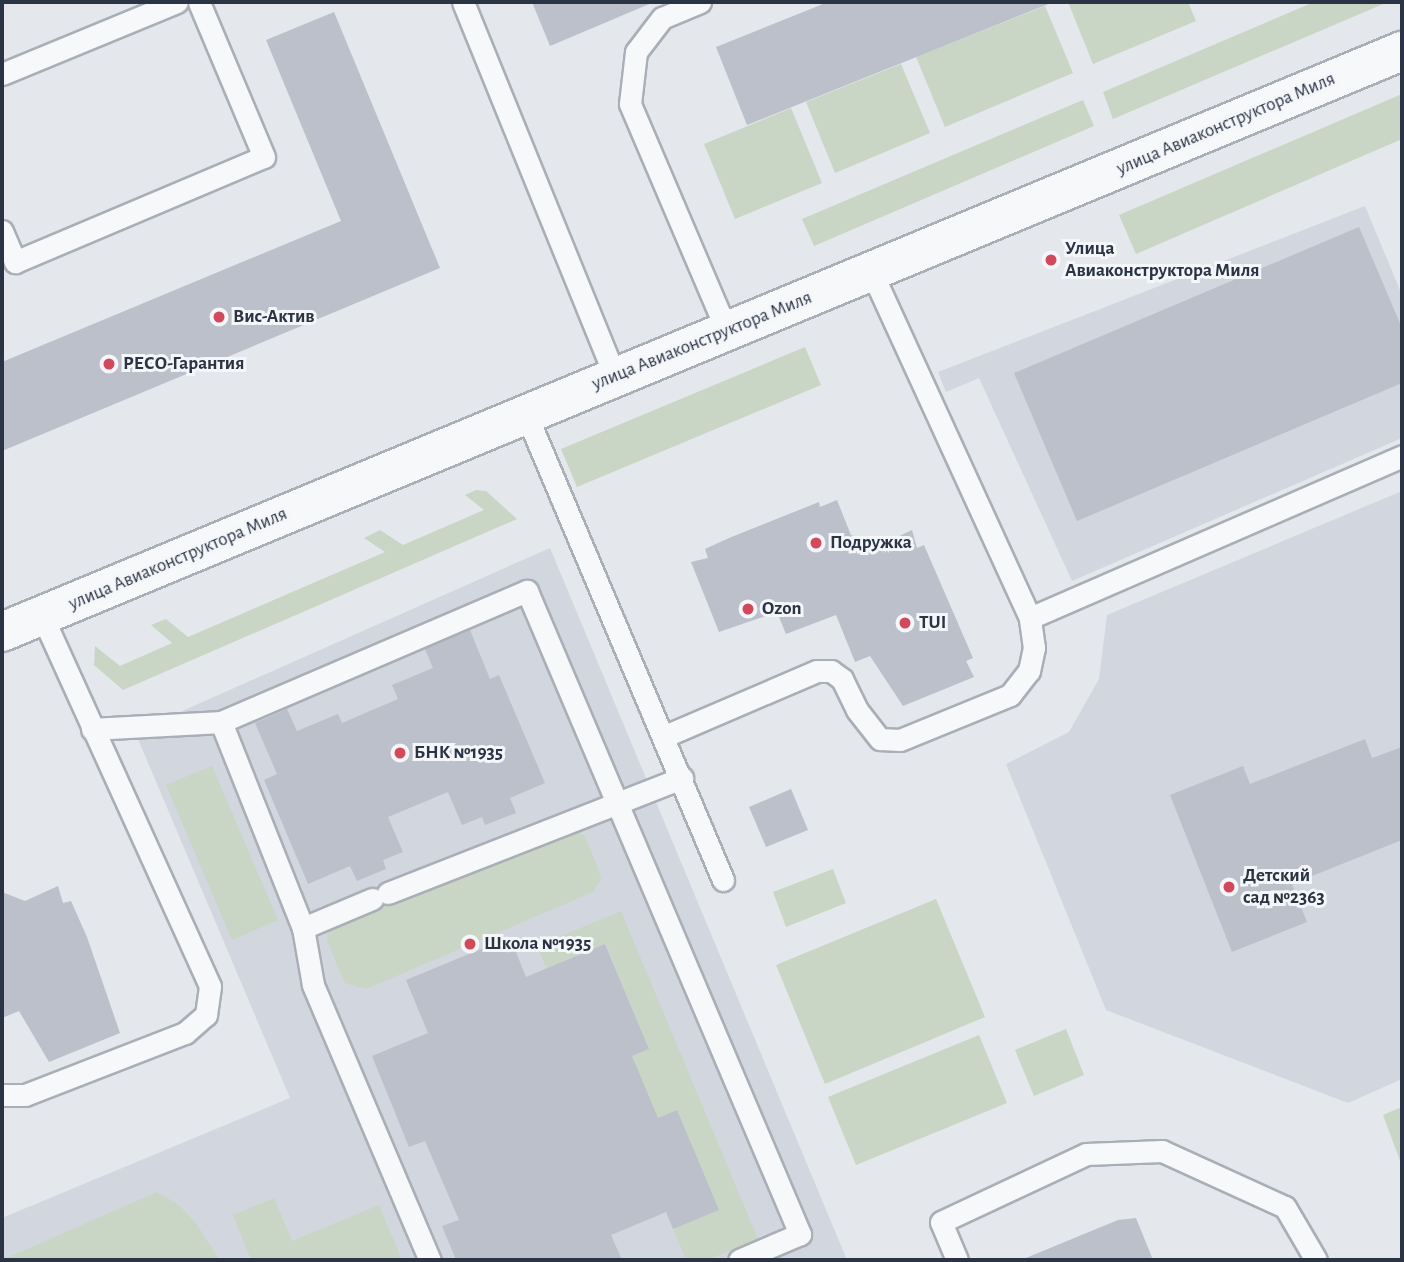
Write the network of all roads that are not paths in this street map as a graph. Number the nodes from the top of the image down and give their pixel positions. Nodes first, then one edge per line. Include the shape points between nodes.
1 (177, 2) edge
2 (199, 2) edge
3 (463, 2) edge
4 (700, 2) edge
5 (1402, 51) edge
6 (2, 74) edge
7 (2, 231) edge
8 (871, 271) junction
9 (727, 331) junction
10 (615, 377) junction
11 (526, 414) junction
12 (1402, 456) edge
13 (43, 615) junction
14 (1030, 618) junction
15 (2, 632) edge
16 (221, 722) junction
17 (92, 729) junction
18 (665, 736) junction
19 (682, 778) junction
20 (616, 803) junction
21 (723, 880) dead end
22 (303, 928) junction
23 (2, 1095) edge
24 (430, 1260) edge
25 (739, 1260) edge
26 (957, 1260) edge
27 (1316, 1260) edge

1 - 6 lane
2 - 7 lane via 264,157 15,262
3 - 10 lane
4 - 9 lane via 662,18 636,52 630,104
5 - 8 street, улица Авиаконструктора Миля
8 - 9 street, улица Авиаконструктора Миля
8 - 14 lane
9 - 10 street, улица Авиаконструктора Миля
10 - 11 street, улица Авиаконструктора Миля
11 - 13 street, улица Авиаконструктора Миля
11 - 18 lane
12 - 14 lane
13 - 15 street, улица Авиаконструктора Миля
13 - 17 lane
14 - 18 lane via 1034,648 1020,688 900,740 880,739 857,710 842,679 831,671 817,671
16 - 17 lane
16 - 20 lane via 527,592
16 - 22 lane
17 - 23 lane via 210,986 206,1015 185,1033 160,1043 26,1095
18 - 19 lane
19 - 20 lane
19 - 21 lane
20 - 22 lane
20 - 25 lane via 800,1234
22 - 24 lane via 313,985
26 - 27 lane via 941,1222 1086,1154 1162,1151 1285,1208

